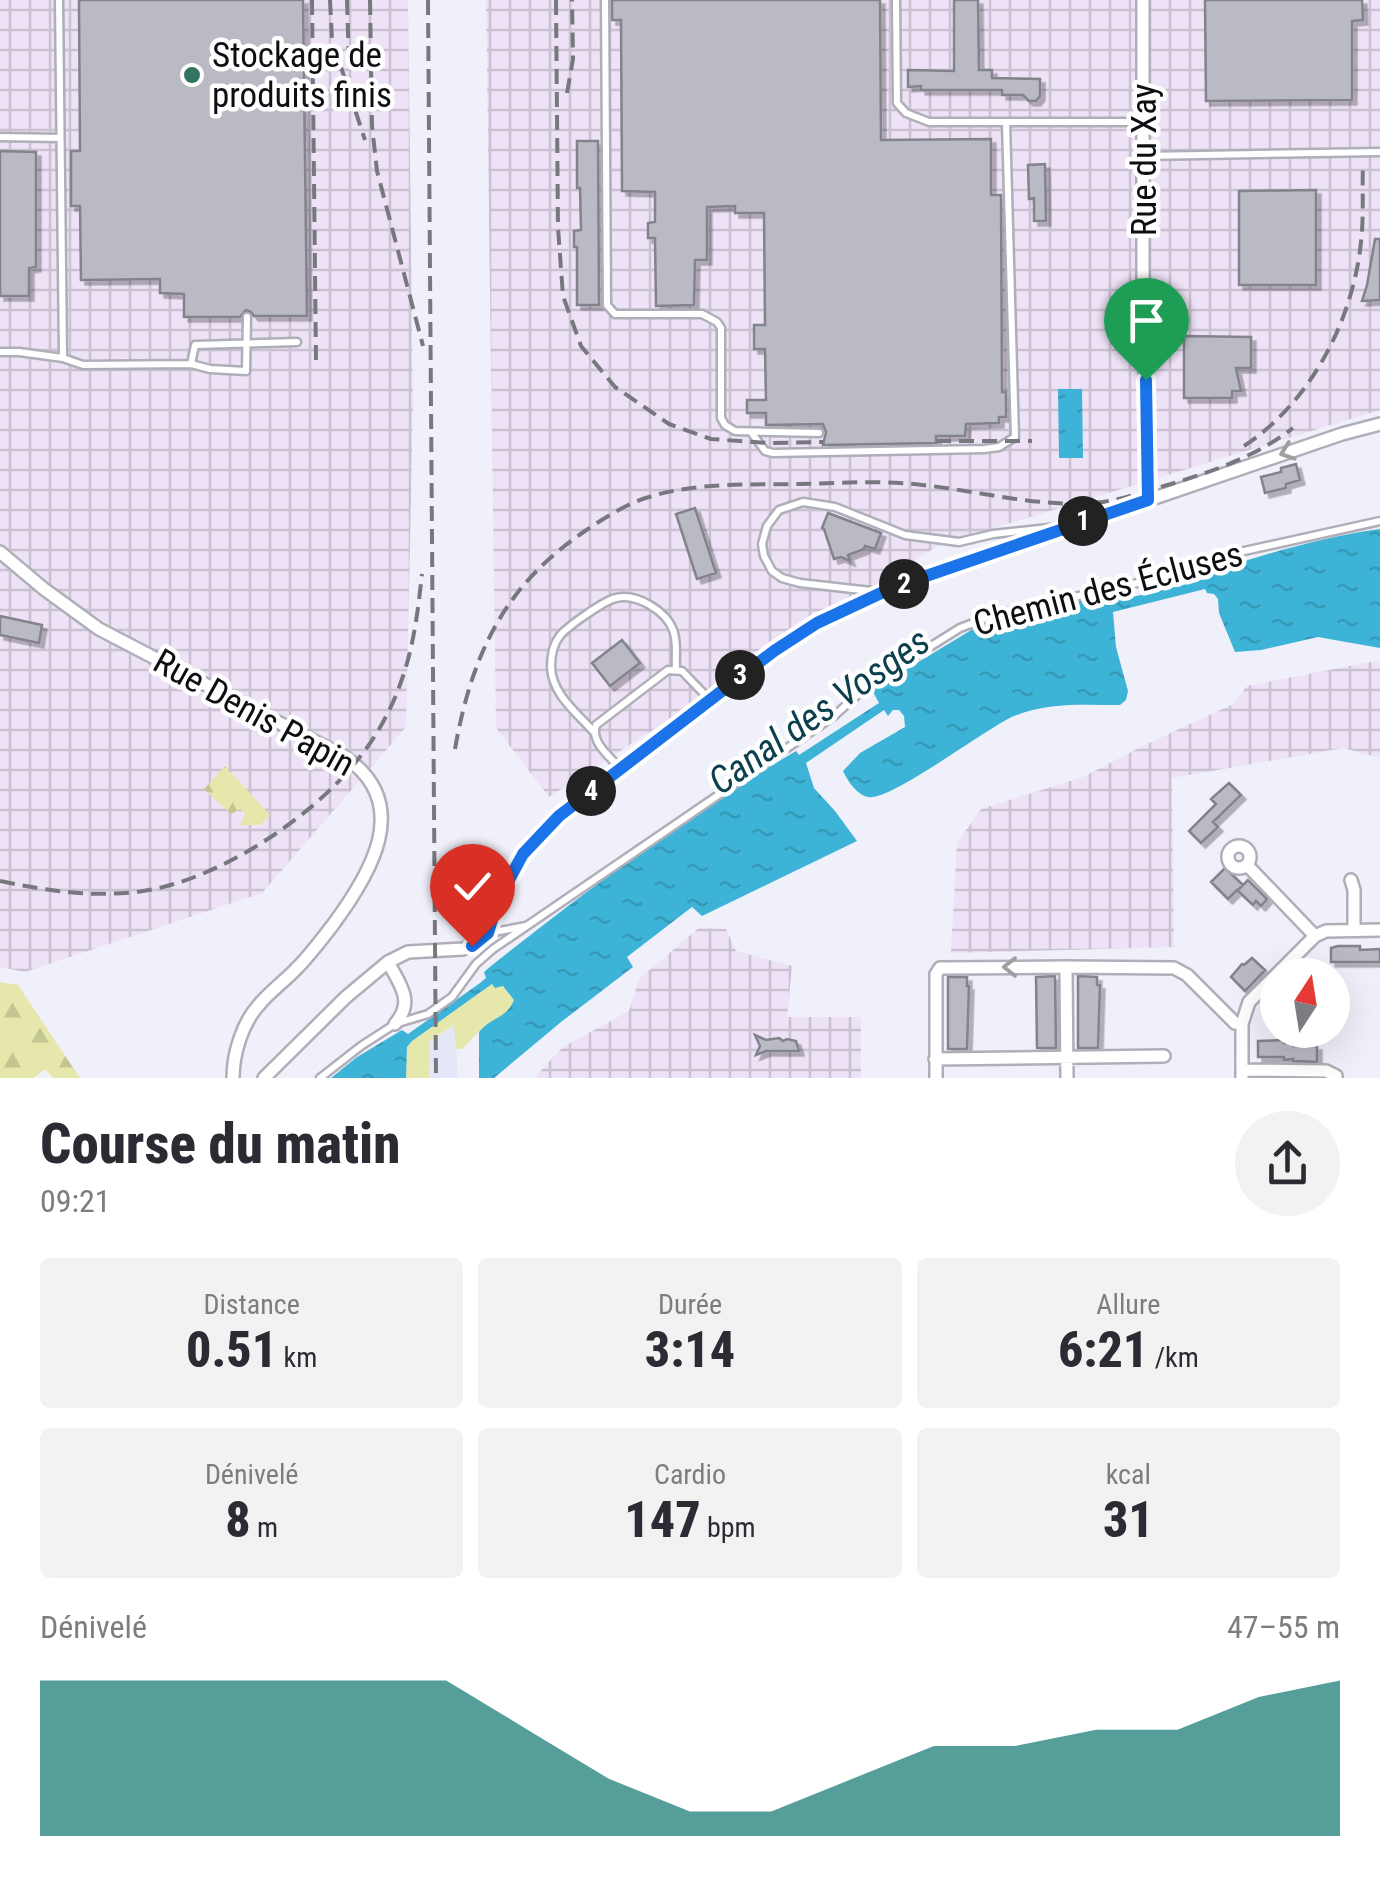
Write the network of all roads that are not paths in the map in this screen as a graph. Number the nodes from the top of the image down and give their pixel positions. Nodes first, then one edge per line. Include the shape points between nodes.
1 (58, 0) edge
2 (605, 0) edge
3 (896, 0) edge
4 (1143, 0) edge
5 (1144, 122) junction
6 (1006, 123) junction
7 (0, 137) edge
8 (59, 138) junction
9 (1380, 152) edge
10 (1144, 156) junction
11 (247, 318) dead end
12 (297, 342) dead end
13 (247, 344) junction
14 (0, 352) edge
15 (63, 358) junction
16 (191, 364) junction
17 (1380, 424) edge
18 (750, 431) junction
19 (819, 432) dead end
20 (1148, 500) junction
21 (1380, 521) edge
22 (1070, 526) junction
23 (0, 552) edge
24 (883, 592) junction
25 (676, 669) junction
26 (709, 699) junction
27 (593, 730) junction
28 (621, 769) junction
29 (1247, 865) dead end
30 (1351, 880) dead end
31 (530, 925) junction
32 (1354, 930) junction
33 (1380, 930) edge
34 (488, 933) junction
35 (1315, 936) junction
36 (388, 962) junction
37 (1066, 967) junction
38 (395, 1024) junction
39 (1242, 1024) junction
40 (1164, 1056) dead end
41 (1066, 1057) junction
42 (936, 1058) junction
43 (1242, 1074) edge
44 (233, 1078) edge
45 (264, 1078) edge
46 (320, 1078) edge
47 (936, 1078) edge
48 (1067, 1078) edge
49 (1336, 1078) edge

1 - 8 lane
2 - 18 lane via 607,305 615,314 702,314 718,322 721,418 730,429
3 - 6 lane via 897,102 906,113 929,122
4 - 5 street, Rue du Xay
5 - 6 lane
5 - 10 street, Rue du Xay
6 - 18 lane via 1015,437 984,449 773,453
7 - 8 lane
8 - 15 lane
9 - 10 lane
10 - 20 street, Rue du Xay
11 - 13 lane
12 - 13 lane
13 - 16 lane via 195,344
13 - 16 lane via 246,371
14 - 15 lane
15 - 16 lane via 83,365
17 -> 20 street
18 - 19 lane
20 - 22 street
21 - 31 lane, Chemin des Écluses via 1199,561 1150,580 1038,603 960,628
22 - 24 street
22 - 24 lane via 959,542 905,535 835,507 803,502 779,510 767,526 764,556 782,578
23 - 44 street, Rue Denis Papin via 99,628 345,757 375,788 381,827 369,870 300,966 256,1007 238,1044
24 - 26 street via 817,623
25 - 26 lane
25 - 27 lane
25 - 27 lane via 672,626 641,601 613,598 560,634 551,670 558,693
26 - 28 street
27 - 28 lane
28 - 34 street via 559,816 523,854
29 - 35 street
30 - 32 street
31 - 34 lane
31 - 38 lane, Chemin des Écluses via 476,964 452,997 428,1014
32 - 33 street
32 - 35 street
34 - 36 street via 463,949 418,950
35 - 39 street via 1249,1002
36 - 38 street via 405,994
36 - 45 street
37 - 39 street via 1174,968
37 - 41 street
37 -> 42 street via 940,968
38 - 46 lane, Chemin des Écluses
39 - 43 street
40 - 41 street
41 - 42 street
41 - 48 street
42 - 47 street
43 - 49 street via 1326,1071

